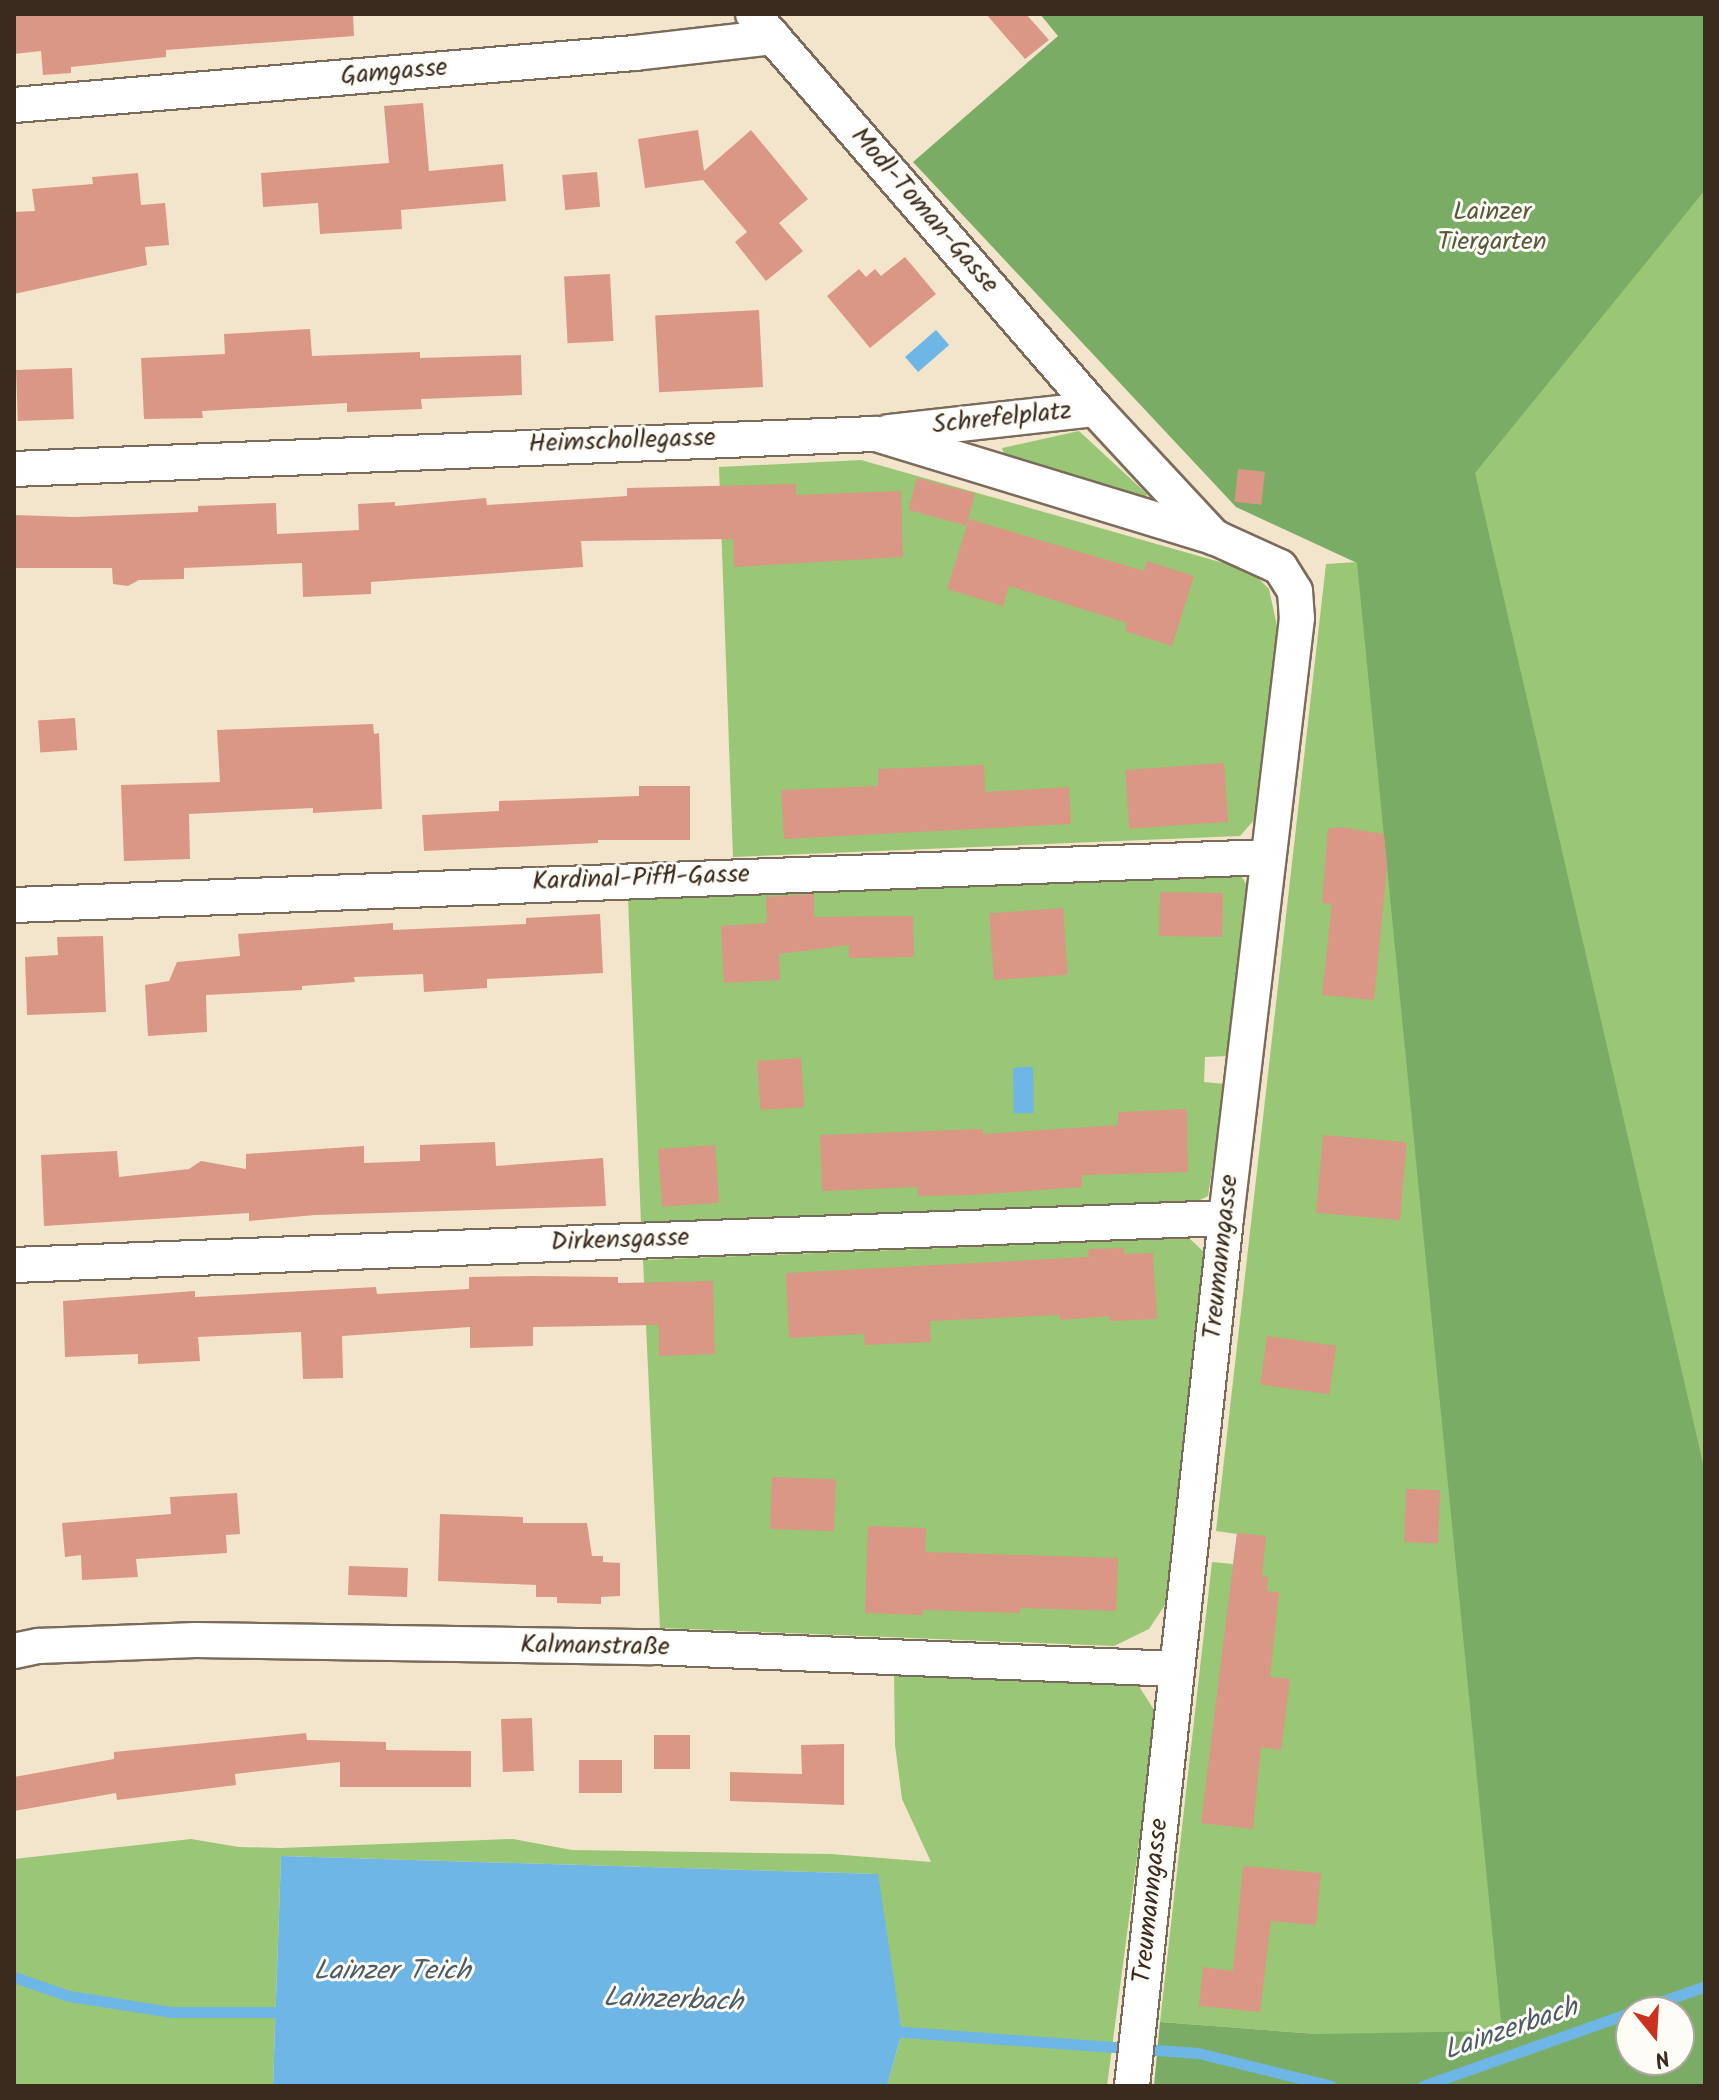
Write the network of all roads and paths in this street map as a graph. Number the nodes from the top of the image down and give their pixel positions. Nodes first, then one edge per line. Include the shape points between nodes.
1 (763, 26) edge
2 (14, 105) edge
3 (1095, 409) junction
4 (876, 434) junction
5 (14, 469) edge
6 (1216, 538) junction
7 (1268, 857) junction
8 (14, 905) edge
9 (1226, 1218) junction
10 (14, 1265) edge
11 (14, 1651) edge
12 (1176, 1669) junction
13 (1133, 2084) edge

1 - 2 street, Gamgasse via 635,53
1 - 3 street, Modl-Toman-Gasse
3 - 4 street, Schrefelplatz
3 - 6 street, Schrefelplatz
4 - 5 street, Heimschollegasse
4 - 6 street, Heimschollegasse
6 - 7 street, Treumanngasse via 1280,567 1295,591 1297,618
7 - 8 street, Kardinal-Piffl-Gasse
7 - 9 street, Treumanngasse
9 - 10 street, Dirkensgasse
9 - 12 street, Treumanngasse
11 - 12 street, Kalmanstraße via 196,1640 651,1647
12 - 13 street, Treumanngasse

